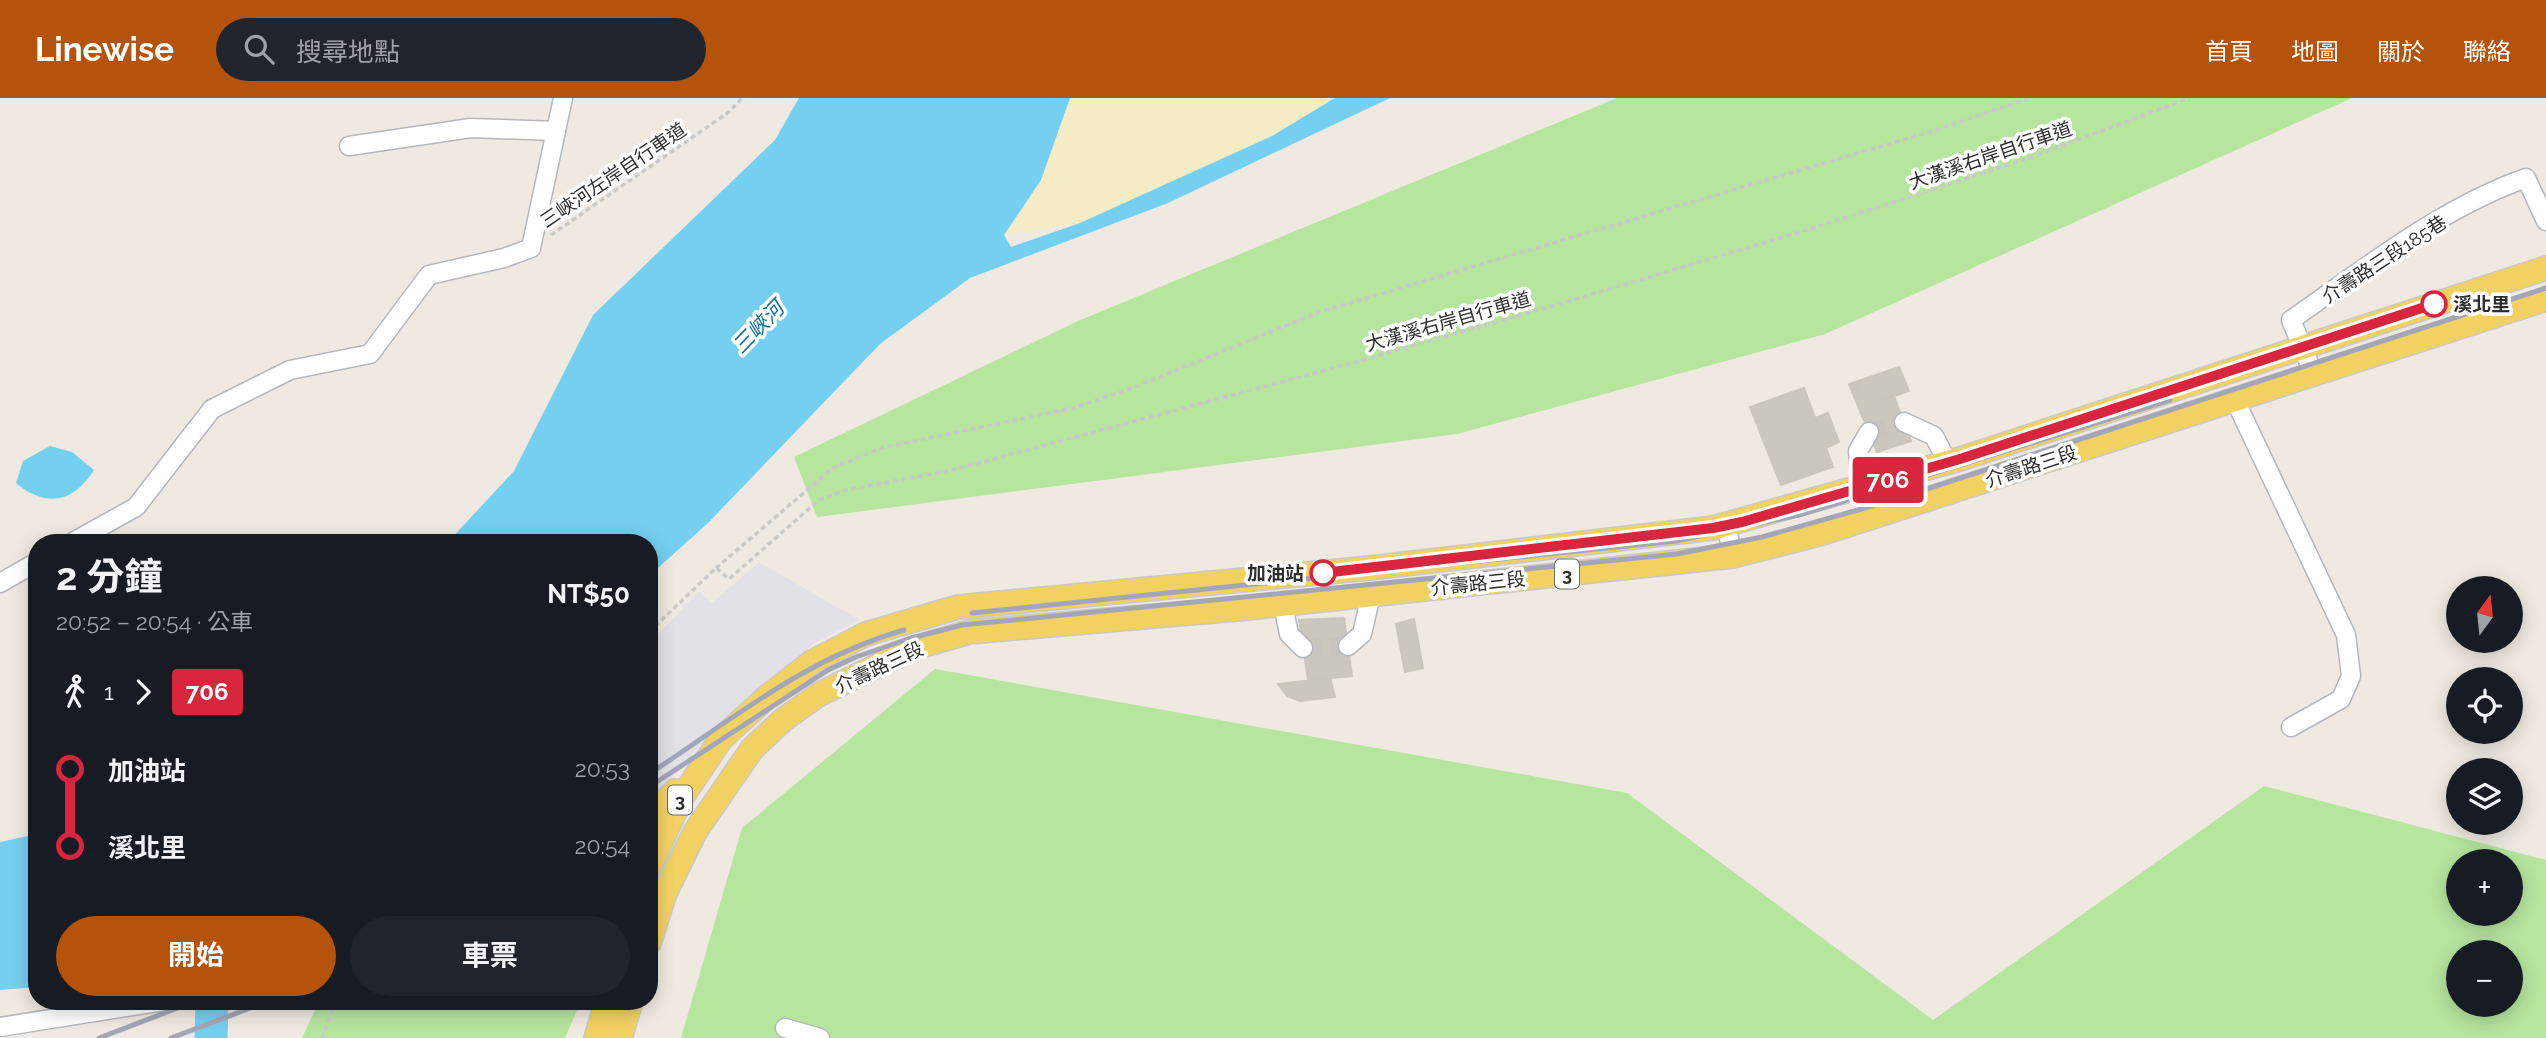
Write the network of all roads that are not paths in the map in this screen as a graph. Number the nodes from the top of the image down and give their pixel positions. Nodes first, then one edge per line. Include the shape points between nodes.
1 (563, 98) edge
2 (556, 131) junction
3 (349, 146) dead end
4 (2546, 221) edge
5 (2546, 268) edge
6 (2546, 299) edge
7 (2302, 347) junction
8 (2314, 375) junction
9 (2235, 400) junction
10 (1904, 422) tunnel mouth
11 (1869, 432) dead end
12 (1948, 463) junction
13 (1861, 488) junction
14 (1726, 525) junction
15 (87, 534) edge
16 (1733, 555) junction
17 (28, 567) edge
18 (0, 583) edge
19 (1371, 595) junction
20 (1283, 604) junction
21 (1348, 646) dead end
22 (1303, 648) dead end
23 (2291, 727) dead end
24 (721, 738) junction
25 (658, 808) edge
26 (658, 847) edge
27 (658, 888) edge
28 (104, 1010) edge
29 (604, 1010) edge
30 (628, 1010) edge
31 (0, 1027) edge
32 (785, 1028) dead end
33 (596, 1038) edge
34 (620, 1038) edge
35 (820, 1038) edge

1 - 2 street
2 - 3 street via 471,128
2 - 15 street via 531,248 429,275 370,355 290,370 212,409 136,507
4 - 7 street, 介壽路三段185巷 via 2526,178 2507,184 2408,238 2291,320
5 - 7 main road, 介壽路三段 / 3
6 - 8 main road, 介壽路三段 / 3
7 - 8 street, 介壽路三段185巷
7 - 12 main road, 介壽路三段 / 3
8 - 9 main road, 介壽路三段 / 3
9 - 16 main road, 介壽路三段 / 3 via 1823,533
9 - 23 street via 2346,635 2351,676 2342,699
10 - 12 street via 1934,436
11 - 13 street via 1858,451
12 - 13 main road, 介壽路三段 / 3
13 - 14 main road, 介壽路三段 / 3
14 - 16 street
14 - 24 main road, 介壽路三段 / 3 via 1370,568 958,607 866,634 812,662
16 - 19 main road, 介壽路三段 / 3
17 - 18 street
19 - 20 main road, 介壽路三段 / 3
19 - 21 street via 1362,634
20 - 22 street via 1289,634
20 - 27 main road, 介壽路三段 / 3 via 969,632 911,649 818,695 752,749
24 - 25 main road
24 - 26 main road, 介壽路三段 / 3 via 681,797
28 - 31 street
29 - 33 main road
30 - 34 main road
32 - 35 street

